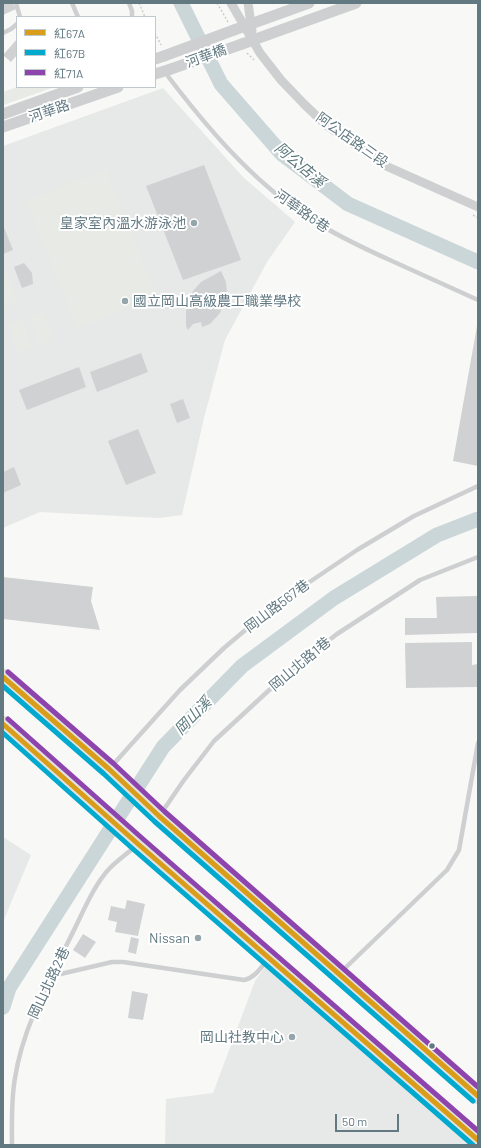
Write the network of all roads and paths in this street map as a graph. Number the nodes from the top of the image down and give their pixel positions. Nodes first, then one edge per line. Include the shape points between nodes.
1 (16, 3) edge
2 (72, 3) edge
3 (129, 3) edge
4 (139, 3) edge
5 (217, 3) edge
6 (231, 3) edge
7 (250, 3) edge
8 (309, 3) edge
9 (356, 3) edge
10 (20, 16) edge
11 (78, 16) edge
12 (132, 16) edge
13 (145, 16) edge
14 (16, 25) edge
15 (239, 26) junction
16 (3, 33) edge
17 (156, 37) edge
18 (247, 42) junction
19 (160, 53) edge
20 (163, 71) edge
21 (75, 88) edge
22 (115, 88) edge
23 (3, 114) edge
24 (3, 127) edge
25 (478, 207) edge
26 (478, 300) edge
27 (478, 486) edge
28 (478, 557) edge
29 (3, 677) edge
30 (3, 724) edge
31 (478, 743) edge
32 (111, 771) junction
33 (157, 813) junction
34 (138, 844) junction
35 (269, 958) junction
36 (339, 974) junction
37 (52, 976) junction
38 (478, 1096) edge
39 (478, 1140) edge
40 (12, 1145) edge

1 - 10 lane
2 - 11 lane
3 - 12 lane
4 - 13 path
5 - 15 path
6 - 15 street
7 - 15 street
8 - 15 street
9 - 18 street
14 - 16 lane
15 - 18 street
15 - 19 street, 河華橋, bridge
17 - 19 path
18 - 20 street, 河華橋, bridge
18 - 25 street, 阿公店路三段 via 326,125 386,166
20 - 26 lane, 河華路6巷 via 225,146 276,194 306,216 338,236
21 - 23 street, 河華路
22 - 24 street, 河華路
27 - 32 lane, 岡山路567巷 via 414,516 357,550 274,606 180,690
28 - 33 lane, 岡山北路1巷 via 420,580 337,634 292,669 214,741
29 - 32 main road
30 - 34 main road
31 - 36 lane via 459,850 455,857 447,870
32 - 33 main road
33 - 36 main road
34 - 35 main road
34 - 37 lane, 岡山北路2巷 via 109,869 102,879
35 - 37 lane via 254,976 244,980 112,962
35 - 39 main road
36 - 38 main road
37 - 40 lane, 岡山北路2巷 via 23,1042 15,1078 11,1115

